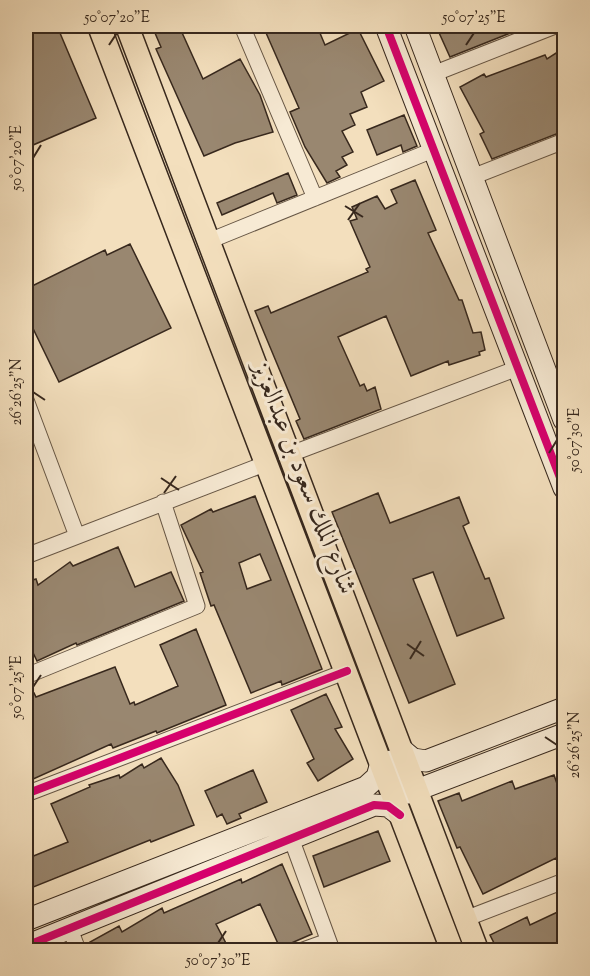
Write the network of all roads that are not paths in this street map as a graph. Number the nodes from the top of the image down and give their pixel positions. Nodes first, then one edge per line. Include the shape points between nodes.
1 (99, 26) edge
2 (127, 26) edge
3 (242, 26) edge
4 (386, 26) edge
5 (415, 26) edge
6 (555, 26) edge
7 (535, 29) edge
8 (433, 74) junction
9 (126, 98) junction
10 (563, 147) edge
11 (433, 150) junction
12 (472, 177) junction
13 (315, 198) junction
14 (194, 203) junction
15 (209, 241) junction
16 (518, 369) junction
17 (26, 400) edge
18 (564, 420) edge
19 (288, 454) junction
20 (267, 462) junction
21 (564, 488) edge
22 (163, 502) junction
23 (77, 536) junction
24 (26, 556) edge
25 (347, 671) junction
26 (26, 676) edge
27 (355, 693) junction
28 (564, 708) edge
29 (564, 735) edge
30 (401, 749) junction
31 (381, 763) junction
32 (417, 791) junction
33 (26, 794) edge
34 (337, 808) junction
35 (400, 815) junction
36 (291, 838) junction
37 (564, 881) edge
38 (465, 919) junction
39 (26, 920) edge
40 (70, 929) junction
41 (26, 946) edge
42 (330, 946) edge
43 (78, 951) edge
44 (303, 951) edge
45 (452, 951) edge
46 (477, 951) edge

1 - 9 main road, شارع الملك سعود بن عبدالعزيز
2 - 14 main road, شارع الملك سعود بن عبدالعزيز
3 - 13 street
4 - 11 street
5 - 8 street
6 - 7 street
7 - 8 street
8 - 12 street
9 - 14 main road via 129,87 135,86 141,92 169,163
9 - 20 main road, شارع الملك سعود بن عبدالعزيز
10 - 12 street
11 - 13 street
11 - 16 street
12 - 18 street
13 - 15 street
14 - 15 main road, شارع الملك سعود بن عبدالعزيز
15 - 19 main road, شارع الملك سعود بن عبدالعزيز
16 - 19 street
16 - 21 street
17 - 23 street
19 - 30 main road, شارع الملك سعود بن عبدالعزيز
20 - 22 street
20 - 25 main road, شارع الملك سعود بن عبدالعزيز
22 - 23 street
22 - 26 street via 197,606
23 - 24 street
25 - 27 main road, شارع الملك سعود بن عبدالعزيز
25 - 33 street
27 - 31 main road, شارع الملك سعود بن عبدالعزيز
27 - 32 street via 377,725 402,788 409,793
28 - 30 street via 426,761 413,759
29 - 32 street
30 - 32 main road, شارع الملك سعود بن عبدالعزيز
31 - 34 street via 372,783
31 - 35 main road, شارع الملك سعود بن عبدالعزيز
32 - 38 main road, شارع الملك سعود بن عبدالعزيز
34 - 35 street via 382,805
34 - 36 street
34 - 39 street
35 - 45 main road, شارع الملك سعود بن عبدالعزيز
36 - 40 street
36 - 42 street
37 - 38 street
38 - 46 main road, شارع الملك سعود بن عبدالعزيز
40 - 41 street
40 - 43 street
42 - 44 street

